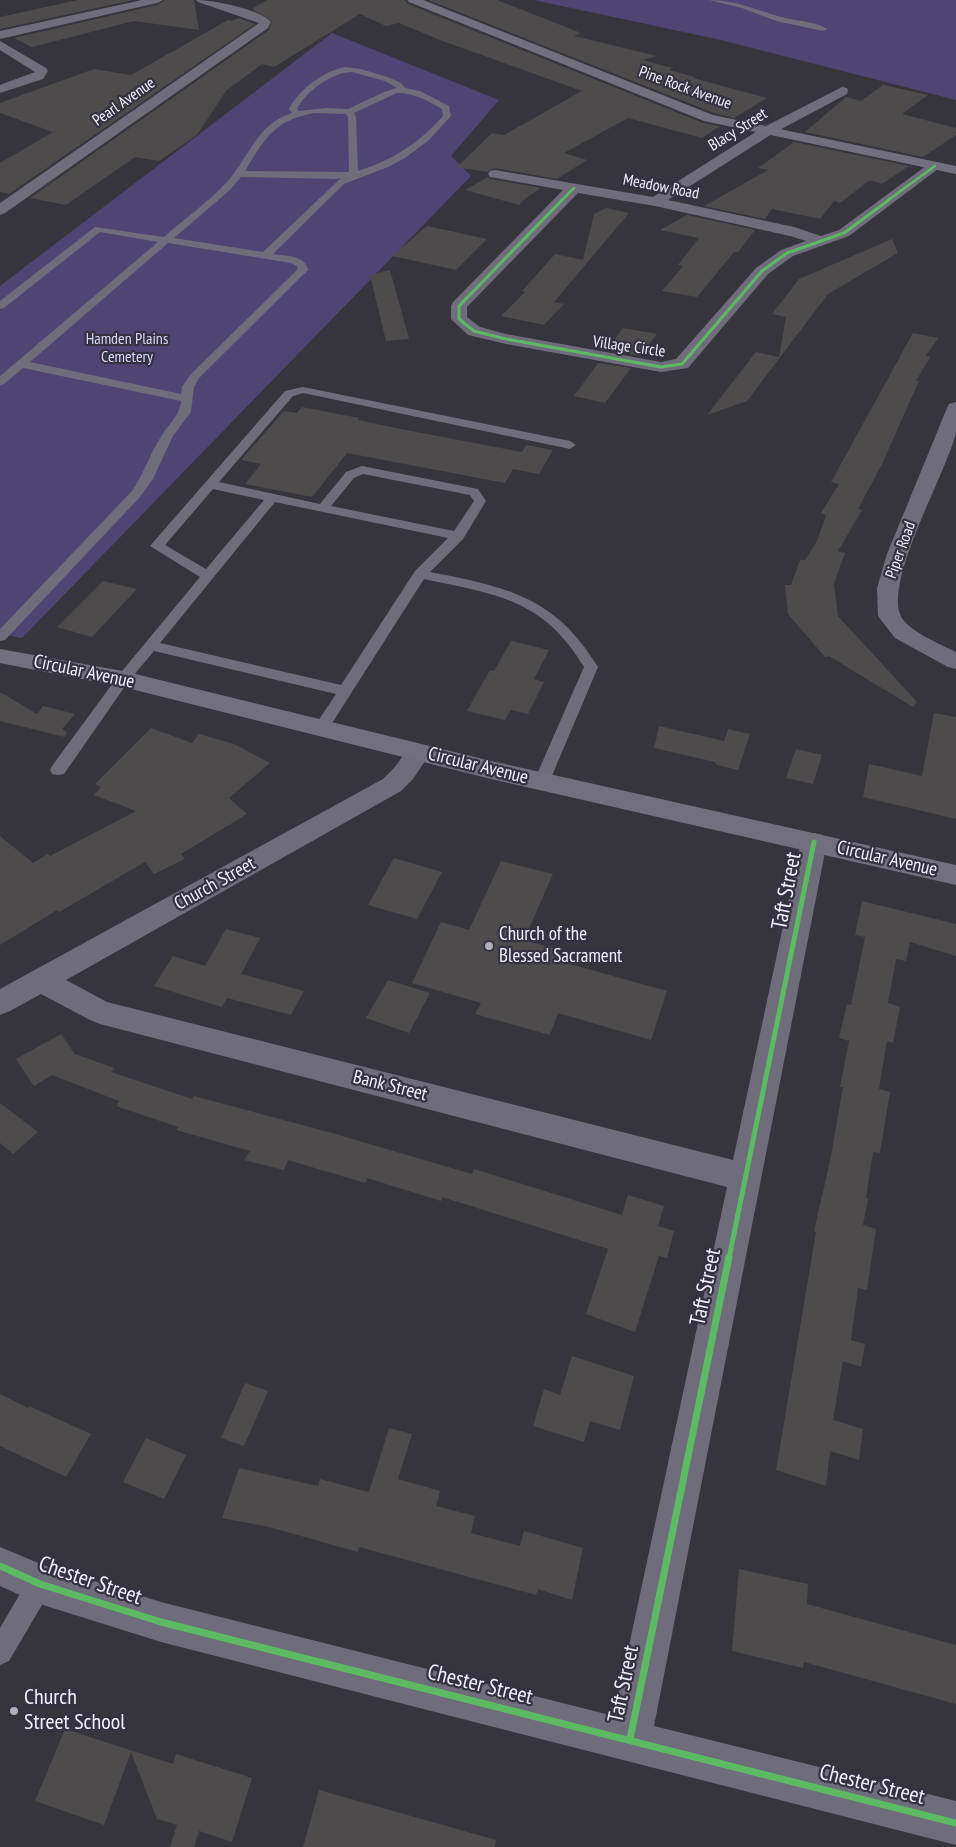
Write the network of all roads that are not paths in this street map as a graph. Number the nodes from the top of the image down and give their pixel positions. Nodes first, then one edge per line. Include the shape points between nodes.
1 (157, 0) edge
2 (202, 0) edge
3 (414, 0) edge
4 (714, 0) edge
5 (823, 29) dead end
6 (0, 35) edge
7 (0, 45) edge
8 (402, 89) junction
9 (0, 90) edge
10 (842, 91) dead end
11 (349, 112) junction
12 (297, 114) junction
13 (767, 131) junction
14 (935, 166) junction
15 (956, 170) edge
16 (239, 174) junction
17 (354, 174) junction
18 (495, 174) dead end
19 (574, 188) junction
20 (655, 202) junction
21 (0, 210) edge
22 (167, 239) junction
23 (818, 240) junction
24 (265, 256) junction
25 (0, 306) edge
26 (21, 364) junction
27 (0, 382) edge
28 (186, 398) junction
29 (956, 408) edge
30 (570, 445) dead end
31 (210, 484) junction
32 (272, 498) junction
33 (323, 508) junction
34 (458, 536) junction
35 (420, 574) junction
36 (208, 576) junction
37 (0, 637) edge
38 (150, 645) junction
39 (0, 656) edge
40 (956, 662) edge
41 (122, 679) junction
42 (344, 691) junction
43 (322, 727) junction
44 (419, 752) junction
45 (58, 770) dead end
46 (542, 781) junction
47 (814, 842) junction
48 (956, 875) edge
49 (41, 980) junction
50 (0, 1003) edge
51 (746, 1178) junction
52 (0, 1566) edge
53 (40, 1584) junction
54 (0, 1652) edge
55 (630, 1739) junction
56 (956, 1823) edge

1 - 6 street
2 - 21 street, Pearl Avenue via 265,22 262,28
3 - 13 street, Pine Rock Avenue via 709,118
4 - 5 lane
7 - 9 street via 42,71 39,76
8 - 11 lane
8 - 12 lane via 365,71 337,70 316,83 296,103 293,110
8 - 17 lane via 434,100 446,108 446,116 403,156
10 - 13 street, Blacy Street
11 - 12 lane via 321,110
11 - 17 lane via 352,117
12 - 16 lane via 263,135
13 - 14 street, Pine Rock Avenue
13 - 20 street, Blacy Street
14 - 15 street, Pine Rock Avenue
14 - 23 street, Village Circle via 844,233
16 - 17 lane
16 - 22 lane
17 - 24 lane via 326,195
18 - 19 street, Meadow Road
19 - 20 street, Meadow Road
19 - 23 street, Village Circle via 459,306 459,319 474,331 637,364 661,367 682,364 762,271 787,252
20 - 23 street, Meadow Road
22 - 24 lane
22 - 25 lane via 98,229
22 - 26 lane
24 - 28 lane via 294,260 302,265 303,270 214,355 195,376
26 - 27 lane
26 - 28 lane
28 - 37 lane via 181,420 167,436 147,479 136,494
29 - 40 street, Piper Road via 898,554 888,588 889,616 903,633
30 - 31 lane via 303,390 289,392
31 - 32 lane
31 - 36 lane via 157,546
32 - 33 lane
32 - 36 lane
33 - 34 lane
33 - 34 lane via 350,474 362,470 474,492 480,500
34 - 35 lane
35 - 42 lane
35 - 46 lane via 502,591 529,604 581,649 591,667
36 - 38 lane
38 - 41 lane
38 - 42 lane
39 - 41 street, Circular Avenue
41 - 43 street, Circular Avenue
41 - 45 lane
42 - 43 lane
43 - 44 street, Circular Avenue
44 - 46 street, Circular Avenue
44 - 49 street, Church Street via 392,786
46 - 47 street, Circular Avenue
47 - 48 street, Circular Avenue
47 - 51 street, Taft Street
49 - 50 street, Church Street
49 - 51 street, Bank Street via 100,1012
51 - 55 street, Taft Street
52 - 53 street, Chester Street
53 - 54 lane
53 - 55 street, Chester Street via 161,1622
55 - 56 street, Chester Street

